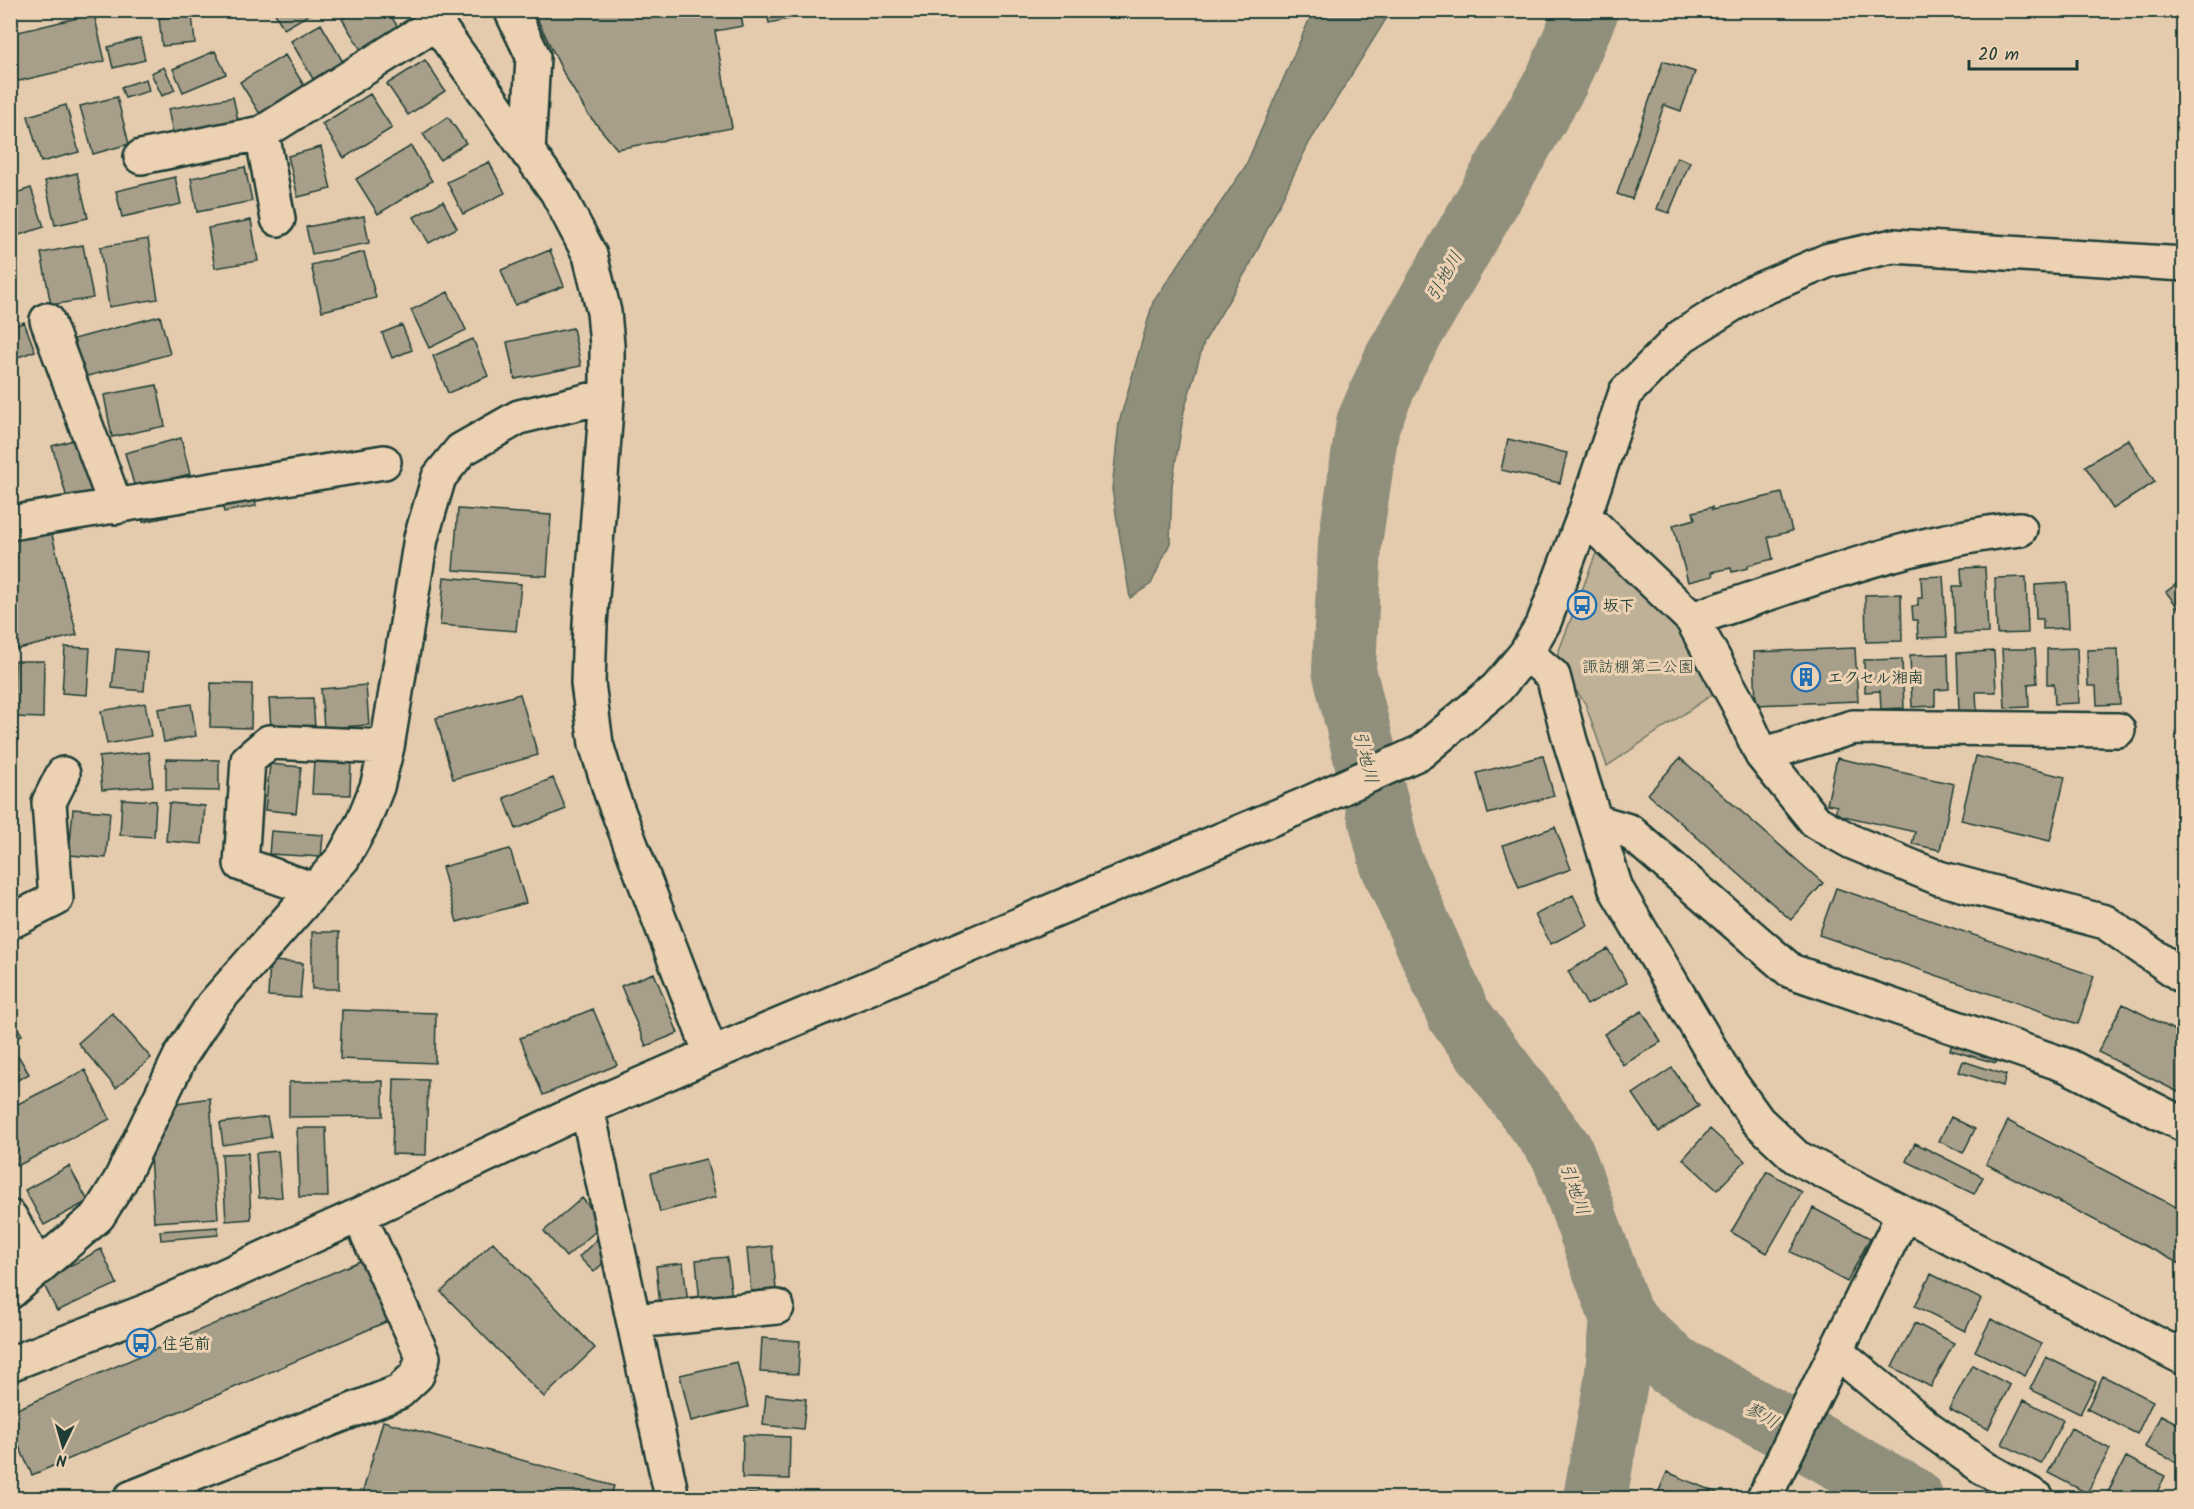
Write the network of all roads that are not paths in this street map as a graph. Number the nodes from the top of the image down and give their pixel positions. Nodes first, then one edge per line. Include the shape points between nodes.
1 (511, 10) edge
2 (433, 17) edge
3 (262, 133) junction
4 (528, 153) junction
5 (141, 157) dead end
6 (278, 219) dead end
7 (2184, 264) edge
8 (47, 320) dead end
9 (607, 396) junction
10 (384, 462) dead end
11 (116, 507) junction
12 (1584, 516) junction
13 (10, 523) edge
14 (2020, 529) dead end
15 (1692, 618) junction
16 (1526, 653) junction
17 (2118, 730) dead end
18 (387, 747) junction
19 (1762, 755) junction
20 (63, 774) dead end
21 (1595, 821) junction
22 (314, 890) junction
23 (10, 922) edge
24 (2184, 977) edge
25 (711, 1054) junction
26 (587, 1108) junction
27 (2184, 1125) edge
28 (1904, 1213) junction
29 (359, 1215) junction
30 (10, 1217) edge
31 (39, 1268) junction
32 (10, 1292) edge
33 (777, 1307) dead end
34 (635, 1321) junction
35 (1836, 1351) junction
36 (2184, 1358) edge
37 (10, 1364) edge
38 (1767, 1491) edge
39 (131, 1498) edge
40 (671, 1498) edge
41 (2037, 1498) edge

1 - 4 street via 532,56
2 - 3 street
2 - 4 street
3 - 5 street
3 - 6 street
4 - 9 street via 557,192 591,255 604,312
7 - 12 street via 1893,246 1829,260 1749,294 1682,336 1626,392
8 - 11 street
9 - 18 street via 519,417 462,450 439,477 421,538
9 - 25 street via 588,683 596,744 615,804
10 - 11 street
11 - 13 street
12 - 15 street
12 - 16 street via 1544,622
14 - 15 street via 1975,534 1893,554
15 - 19 street
16 - 21 street via 1553,676
16 - 25 street via 1497,688 1421,752
17 - 19 street via 1853,727
18 - 22 street via 363,822 343,858
18 - 22 street via 269,742 248,760 241,864
19 - 24 street via 1816,822 1852,842 1939,878 2105,922
20 - 23 street via 49,802 56,899
21 - 27 street via 1629,831 1791,971 2068,1066
21 - 28 street via 1616,889 1728,1079 1758,1120 1796,1157
22 - 31 street via 213,1005 181,1054 120,1181 98,1216
25 - 26 street
26 - 29 street
26 - 34 street
28 - 35 street
28 - 36 street
29 - 37 street via 147,1311
29 - 39 street via 423,1357 417,1376 399,1392
30 - 31 street
31 - 32 street
33 - 34 street
34 - 40 street
35 - 38 street
35 - 41 street via 1928,1428 1984,1468

